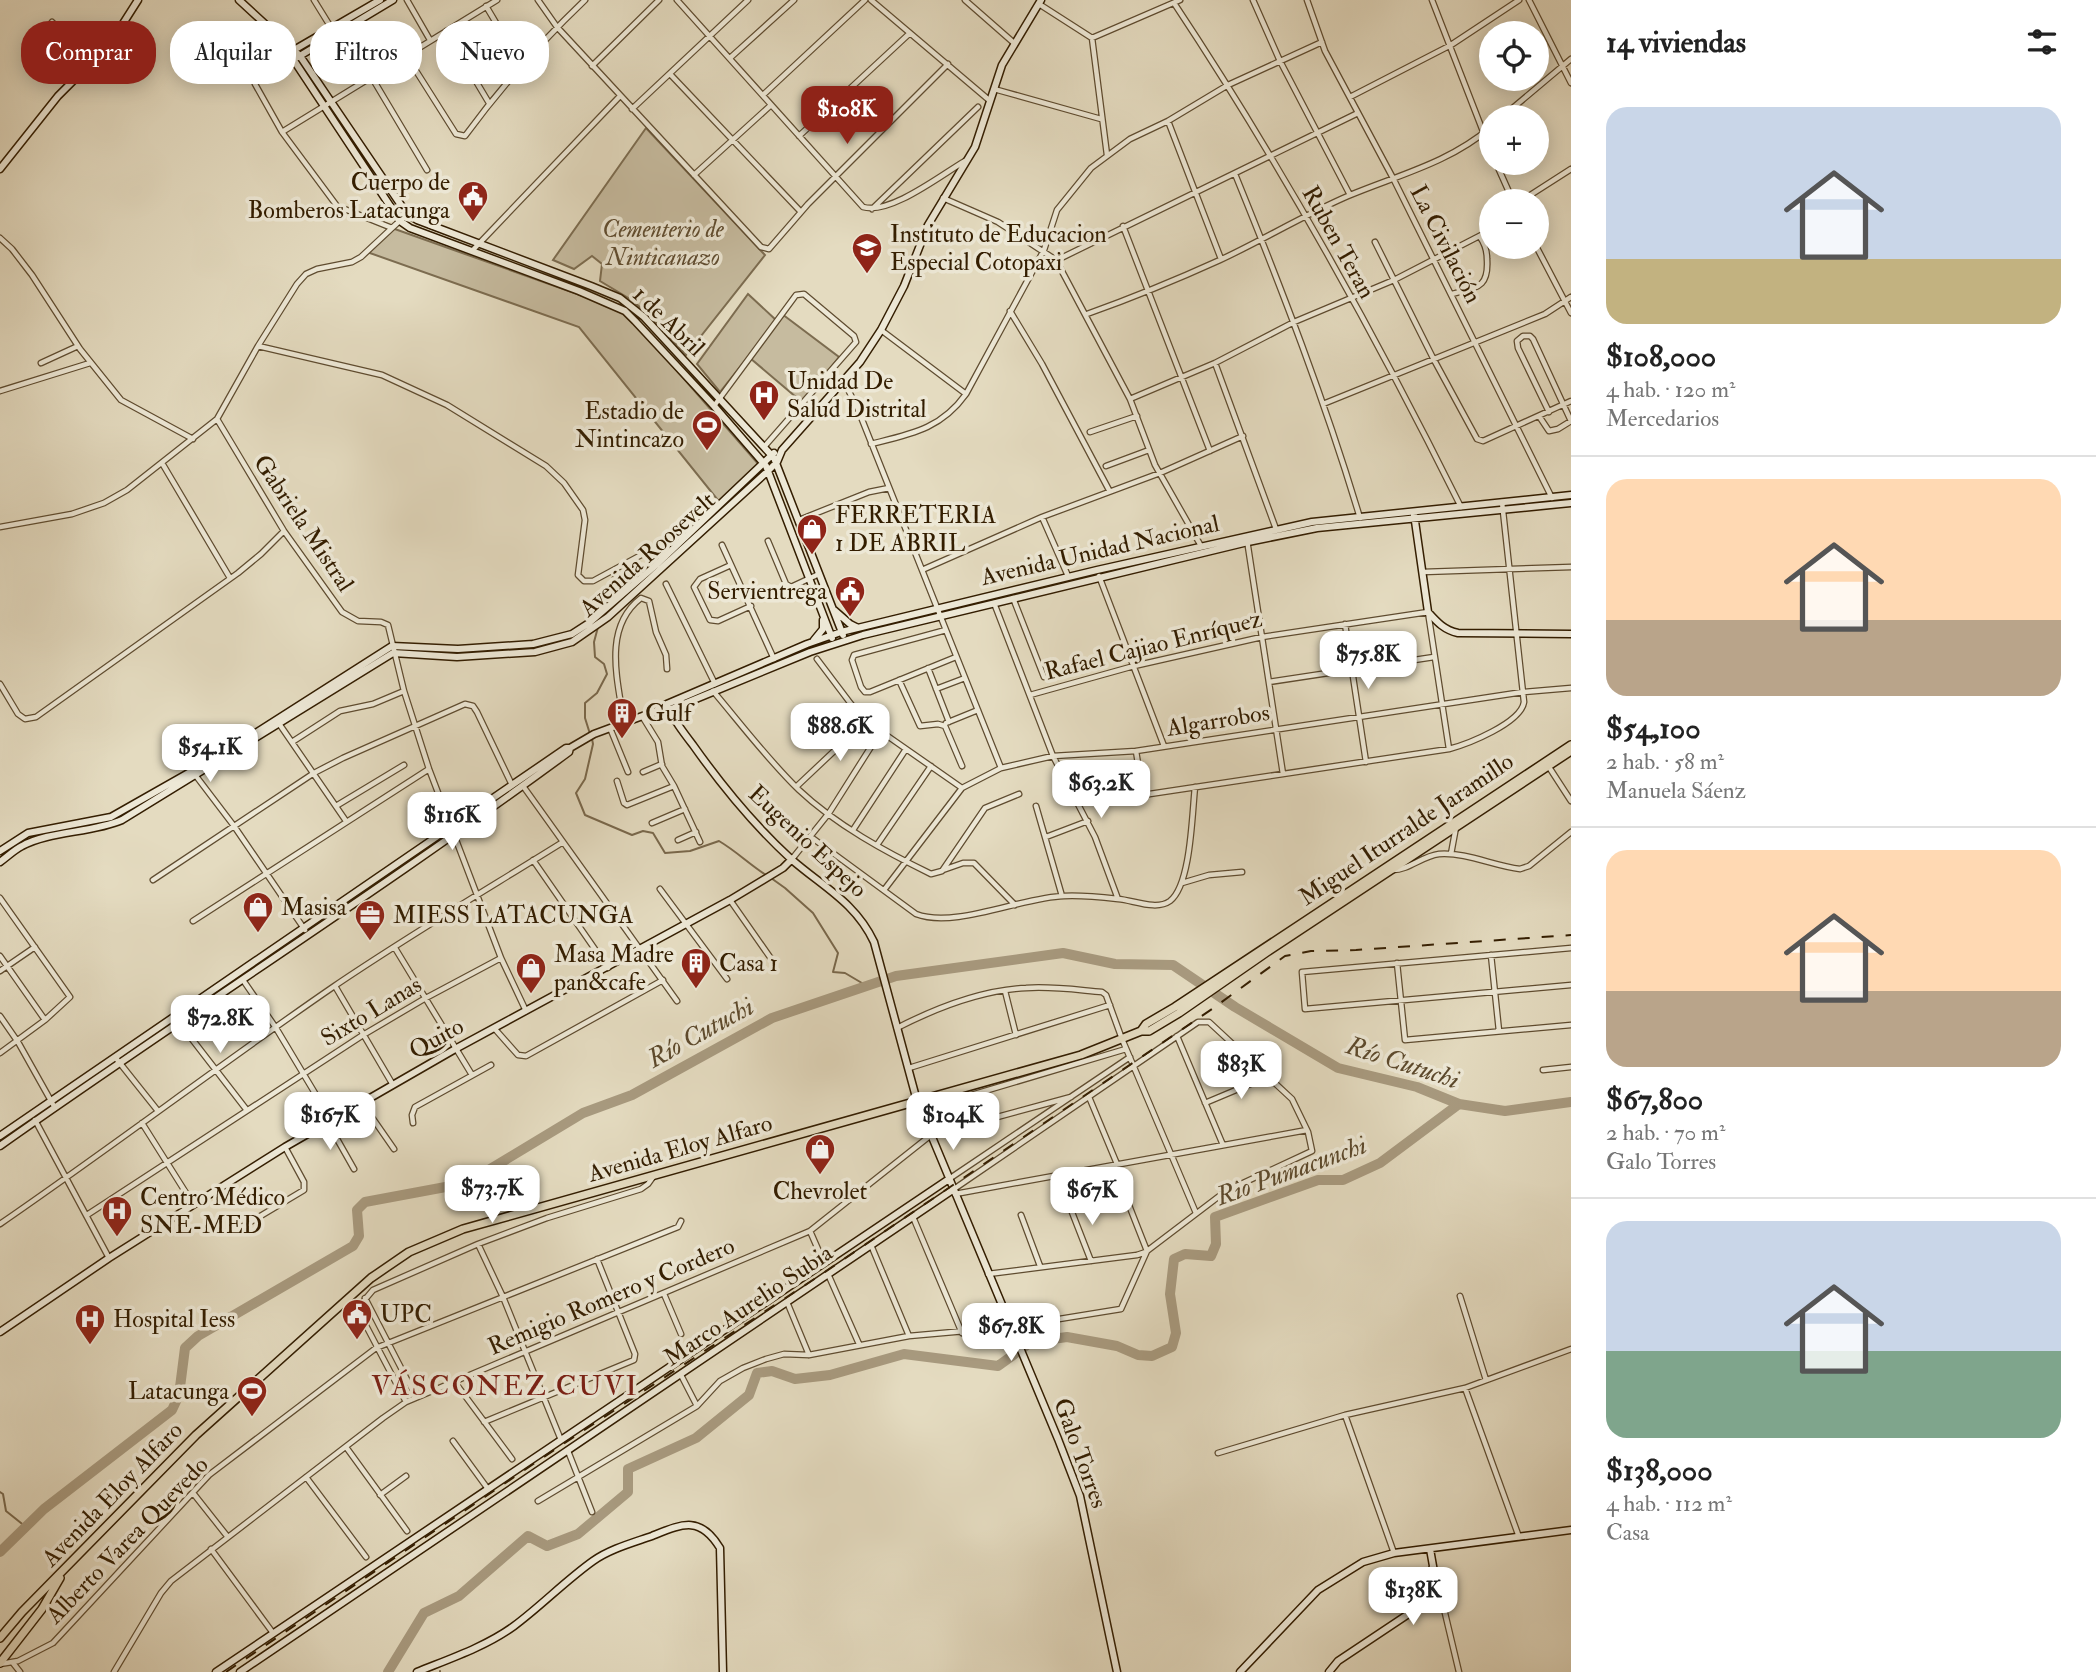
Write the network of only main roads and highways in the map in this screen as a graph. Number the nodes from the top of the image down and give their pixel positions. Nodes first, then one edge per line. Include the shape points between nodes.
1 (1571, 745) edge
2 (1571, 751) edge
3 (1547, 763) junction
4 (1265, 949) junction
5 (66, 1569) junction
6 (0, 1638) edge
7 (0, 1664) edge

1 - 3 main road, Miguel Iturralde Jaramillo
2 - 3 main road, Miguel Iturralde Jaramillo
3 - 4 main road, Miguel Iturralde Jaramillo
3 - 4 main road, Miguel Iturralde Jaramillo via 1393,870
4 - 5 main road, Avenida Eloy Alfaro via 1149,1031 1081,1055 463,1229 417,1248 370,1278 196,1435
5 - 6 main road, Avenida Eloy Alfaro
5 - 7 main road

